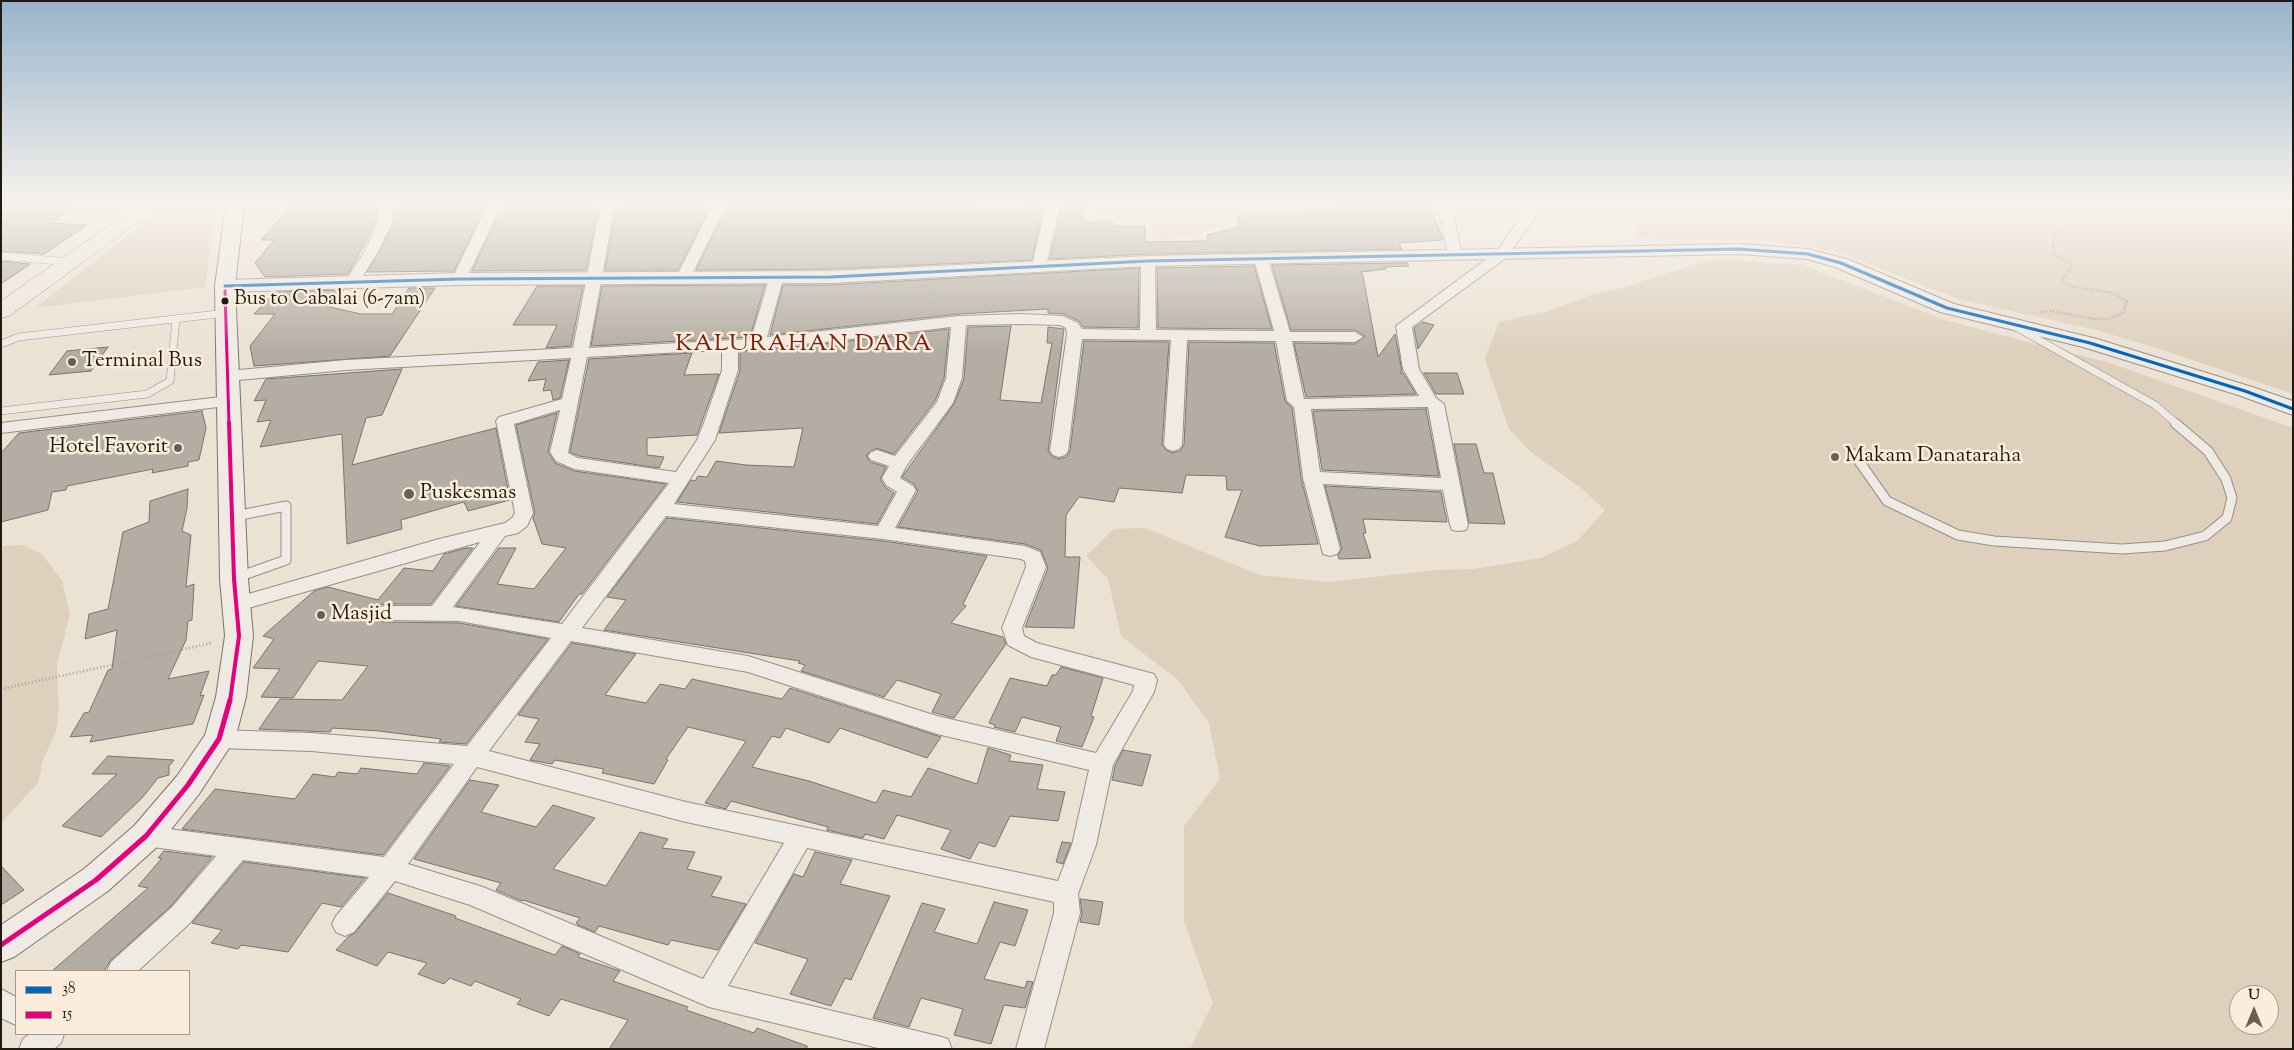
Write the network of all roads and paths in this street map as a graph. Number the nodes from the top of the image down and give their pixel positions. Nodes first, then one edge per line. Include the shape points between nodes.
1 (83, 253) edge
2 (230, 253) edge
3 (370, 253) edge
4 (471, 253) edge
5 (600, 253) edge
6 (696, 253) edge
7 (1042, 253) edge
8 (1549, 253) edge
9 (1794, 253) edge
10 (2054, 253) edge
11 (1502, 254) junction
12 (1455, 255) joint
13 (1, 256) edge
14 (1261, 259) junction
15 (1148, 261) junction
16 (70, 262) junction
17 (1039, 266) junction
18 (684, 276) junction
19 (777, 276) junction
20 (459, 278) junction
21 (596, 278) junction
22 (352, 282) junction
23 (226, 300) junction
24 (1, 310) edge
25 (176, 319) junction
26 (959, 321) junction
27 (2012, 325) junction
28 (1075, 334) junction
29 (1283, 334) junction
30 (1148, 335) junction
31 (1179, 336) junction
32 (1355, 337) dead end
33 (758, 342) junction
34 (1, 344) edge
35 (730, 345) junction
36 (580, 353) junction
37 (229, 388) junction
38 (1430, 401) junction
39 (570, 402) junction
40 (1302, 404) junction
41 (2293, 409) edge
42 (1, 411) edge
43 (1, 428) edge
44 (1173, 445) dead end
45 (1059, 452) dead end
46 (1854, 454) dead end
47 (878, 456) dead end
48 (900, 463) junction
49 (1312, 478) junction
50 (681, 479) junction
51 (1452, 484) junction
52 (661, 509) junction
53 (232, 517) junction
54 (1459, 525) dead end
55 (499, 530) junction
56 (883, 533) junction
57 (1330, 549) dead end
58 (236, 591) junction
59 (384, 613) dead end
60 (437, 614) junction
61 (567, 632) junction
62 (239, 636) junction
63 (1, 689) edge
64 (219, 739) junction
65 (472, 756) junction
66 (1102, 764) junction
67 (146, 836) junction
68 (801, 836) junction
69 (238, 848) junction
70 (390, 868) junction
71 (1066, 894) junction
72 (345, 924) dead end
73 (1, 945) edge
74 (121, 970) edge
75 (709, 994) junction
76 (1, 1002) edge
77 (15, 1011) edge
78 (50, 1035) edge
79 (33, 1049) edge
80 (938, 1049) edge
81 (1030, 1049) edge

1 - 16 highway
2 - 23 main road
3 - 22 street
4 - 20 street
5 - 21 street
6 - 18 street
7 - 17 street
8 - 11 street
9 - 27 street via 1841,263 1947,308
10 - 27 path via 2073,266 2062,280 2080,289 2114,293 2126,301 2123,313 2101,319 2042,312 2036,319
11 - 12 street
11 - 38 street via 1404,326 1411,369
12 - 14 street
13 - 16 lane
14 - 15 street
14 - 29 street
15 - 17 street
15 - 30 street
16 - 24 highway
17 - 19 street via 830,277
18 - 19 street
18 - 21 street
19 - 33 street
20 - 21 street
20 - 22 street
21 - 36 street
22 - 23 street
23 - 25 lane
23 - 37 main road
25 - 34 lane via 19,337
25 - 42 lane via 170,381 147,394
26 - 28 street via 1063,321 1073,326
26 - 33 street
26 - 48 street via 954,378 945,403
27 - 41 street via 2090,343
27 - 46 lane via 2155,406 2208,451 2226,479 2232,498 2227,518 2205,536 2165,546 2122,549 1994,541 1958,535 1887,502
28 - 30 street
28 - 45 street
29 - 31 street
29 - 32 street
29 - 40 street via 1295,401
30 - 31 street
31 - 44 street
33 - 35 street
35 - 36 street
35 - 50 street via 730,370 714,420 706,440
36 - 37 street via 346,365
36 - 39 street
37 - 43 street
37 - 53 main road
38 - 40 street
38 - 51 street via 1436,404
39 - 50 street via 559,452 566,460
39 - 55 street via 505,420 524,513 520,522
40 - 49 street
47 - 48 street
48 - 56 street via 892,481 907,490
49 - 51 street
49 - 57 street
50 - 52 street
51 - 54 street
52 - 56 street
52 - 61 street
53 - 58 main road
53 - 58 lane via 286,506 286,560
55 - 58 street
55 - 60 street
56 - 66 street via 1025,553 1033,558 1036,567 1012,628 1015,640 1032,649 1146,680 1143,692
58 - 62 main road
59 - 60 street
60 - 61 street via 459,614
61 - 65 street
61 - 66 street via 748,664 794,676 937,725
62 - 63 path
62 - 64 main road via 231,697
64 - 65 street via 311,742
64 - 67 main road via 188,785
65 - 68 street via 686,812
65 - 70 street
66 - 71 street via 1084,845
67 - 69 street
67 - 73 main road via 96,880
68 - 71 street
68 - 75 street
69 - 70 street
69 - 74 street via 181,915
70 - 72 street
70 - 75 street via 474,895
71 - 81 street via 1067,913
75 - 80 street
76 - 77 street
78 - 79 street

